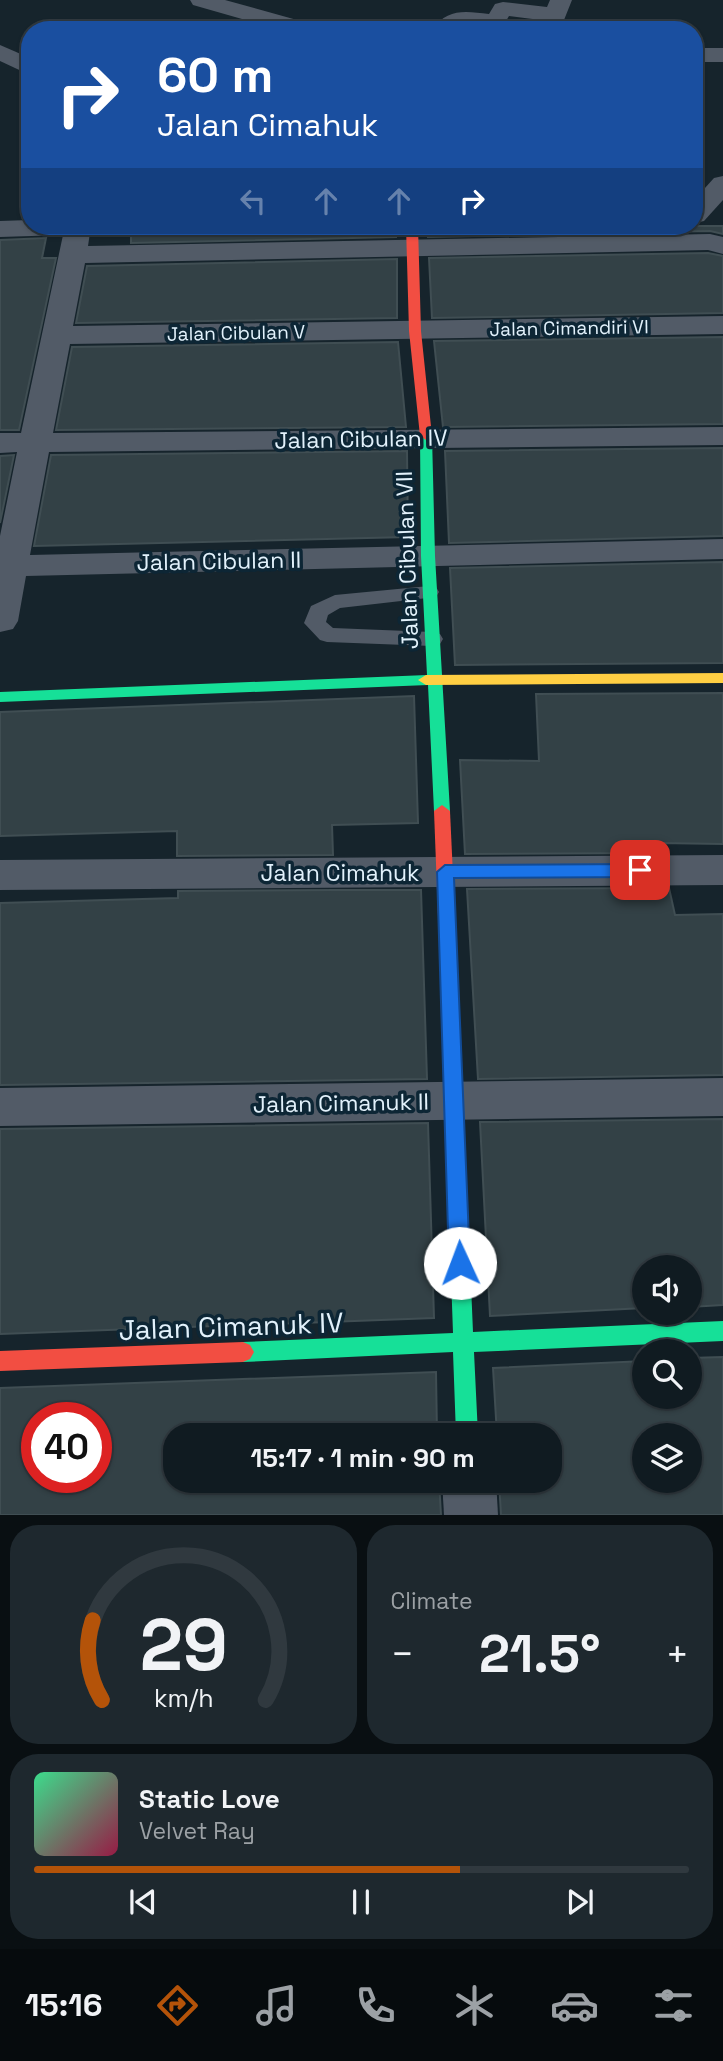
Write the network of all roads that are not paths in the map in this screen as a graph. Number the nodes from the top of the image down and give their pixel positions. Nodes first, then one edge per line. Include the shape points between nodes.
1 (201, 0) edge
2 (557, 15) edge
3 (275, 21) edge
4 (452, 21) edge
5 (495, 21) edge
6 (495, 21) edge
7 (0, 52) edge
8 (703, 55) edge
9 (723, 55) edge
10 (21, 63) edge
11 (723, 184) edge
12 (703, 208) edge
13 (703, 222) edge
14 (21, 228) edge
15 (0, 229) edge
16 (723, 233) edge
17 (76, 235) edge
18 (412, 236) edge
19 (723, 246) edge
20 (72, 255) junction
21 (723, 325) edge
22 (415, 331) junction
23 (57, 335) junction
24 (723, 436) edge
25 (426, 439) junction
26 (0, 443) edge
27 (35, 443) junction
28 (723, 549) edge
29 (428, 556) junction
30 (11, 566) junction
31 (429, 592) junction
32 (0, 621) edge
33 (432, 639) junction
34 (723, 678) edge
35 (434, 680) junction
36 (0, 697) edge
37 (723, 870) edge
38 (445, 872) junction
39 (0, 875) edge
40 (723, 1097) edge
41 (453, 1101) junction
42 (0, 1107) edge
43 (723, 1331) edge
44 (463, 1344) junction
45 (0, 1361) edge
46 (466, 1423) edge
47 (470, 1493) edge
48 (471, 1515) edge

1 - 3 street
2 - 5 street via 503,9
4 - 6 street via 456,17
7 - 10 street
8 - 9 street
11 - 12 street
13 - 16 street
14 - 15 street
17 - 20 street
18 - 19 street via 710,242
18 - 20 street
18 - 22 street, Jalan Cibulan VII
20 - 23 street
21 - 22 street, Jalan Cimandiri VI
22 - 23 street, Jalan Cibulan V
22 - 25 street, Jalan Cibulan VII
23 - 27 street
24 - 25 street, Jalan Cibulan IV
25 - 27 street, Jalan Cibulan IV
25 - 29 street, Jalan Cibulan VII
26 - 27 street, Jalan Cibulan IV
27 - 30 street
28 - 29 street, Jalan Cibulan II
29 - 30 street, Jalan Cibulan II
29 - 31 street, Jalan Cibulan VII
30 - 32 street
31 - 33 street, Jalan Cibulan VII
31 - 33 lane via 335,602 318,611 315,623 327,635
33 - 35 street, Jalan Cibulan VII
34 - 35 street
35 - 36 street
35 - 38 street, Jalan Cibulan VII
37 - 38 street, Jalan Cimahuk
38 - 39 street, Jalan Cimahuk
38 - 41 street, Jalan Cibulan VII
40 - 41 street, Jalan Cimanuk II
41 - 42 street, Jalan Cimanuk II
41 - 44 street, Jalan Cibulan VII
43 - 44 street, Jalan Cimanuk IV
44 - 45 street, Jalan Cimanuk IV
44 - 46 street, Jalan Cibulan VII
47 - 48 street

